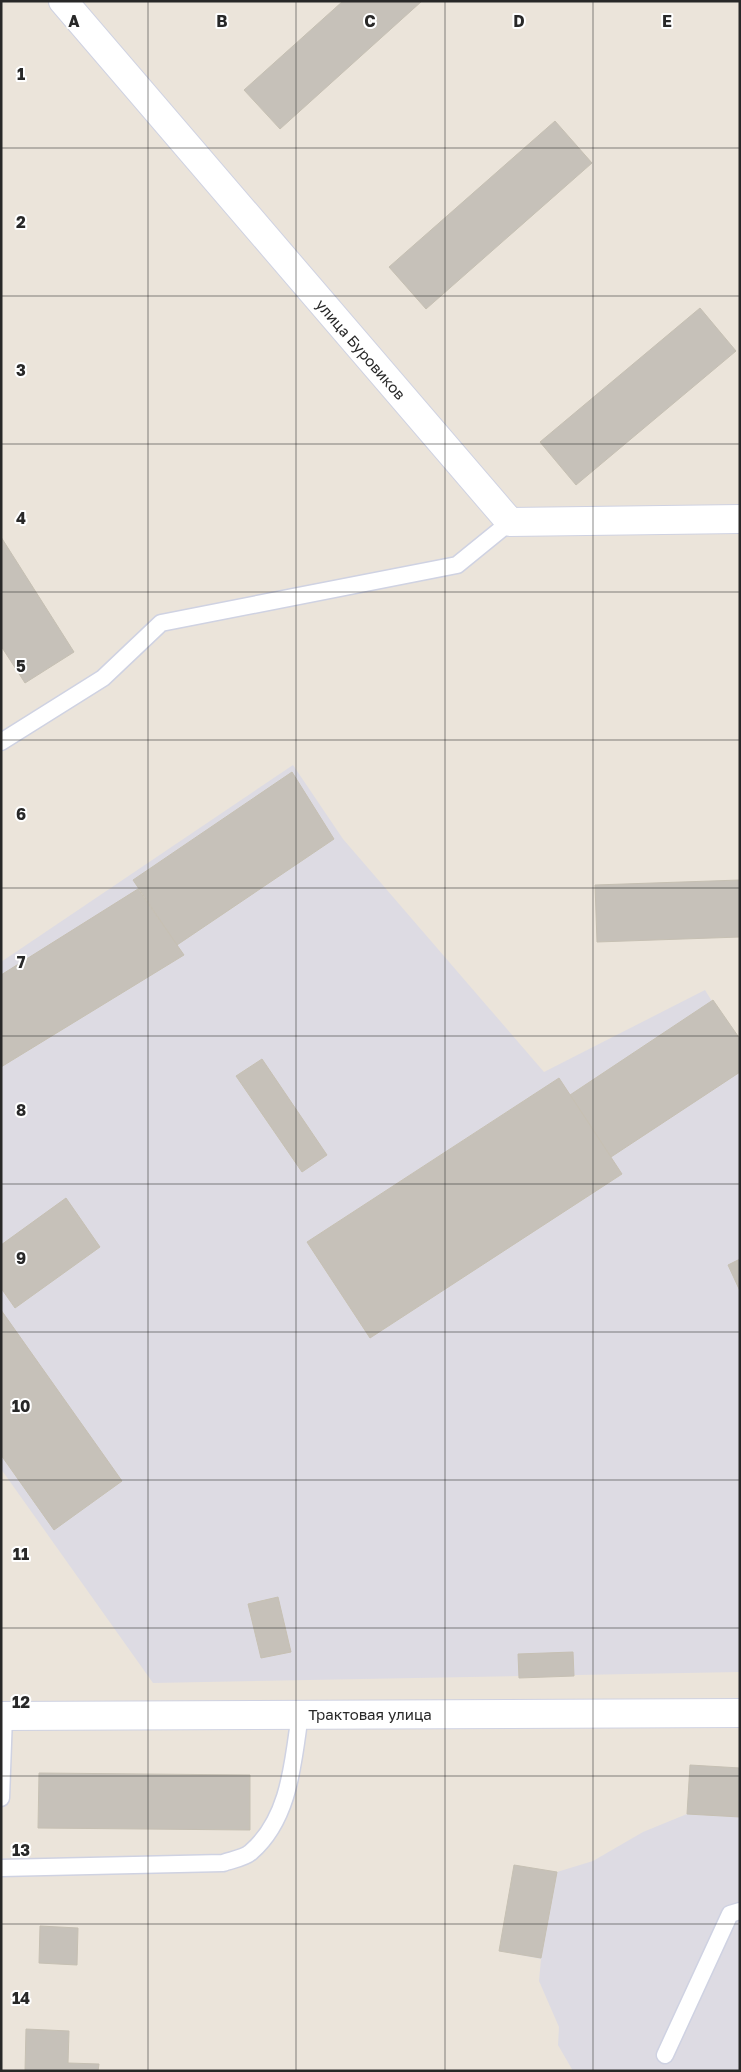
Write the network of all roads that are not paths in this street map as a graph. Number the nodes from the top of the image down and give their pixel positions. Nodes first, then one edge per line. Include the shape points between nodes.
1 (62, 1) edge
2 (740, 519) edge
3 (510, 522) junction
4 (1, 742) edge
5 (740, 1713) edge
6 (300, 1714) junction
7 (3, 1716) edge
8 (1, 1798) edge
9 (1, 1868) edge
10 (740, 1911) edge
11 (665, 2055) dead end

1 - 3 street, улица Буровиков
2 - 3 street
3 - 4 lane via 457,564 161,624 103,678
5 - 6 street, Трактовая улица
6 - 7 street, Трактовая улица
6 - 9 lane via 290,1788 270,1830 250,1853 223,1863
7 - 8 lane
10 - 11 lane via 730,1914

